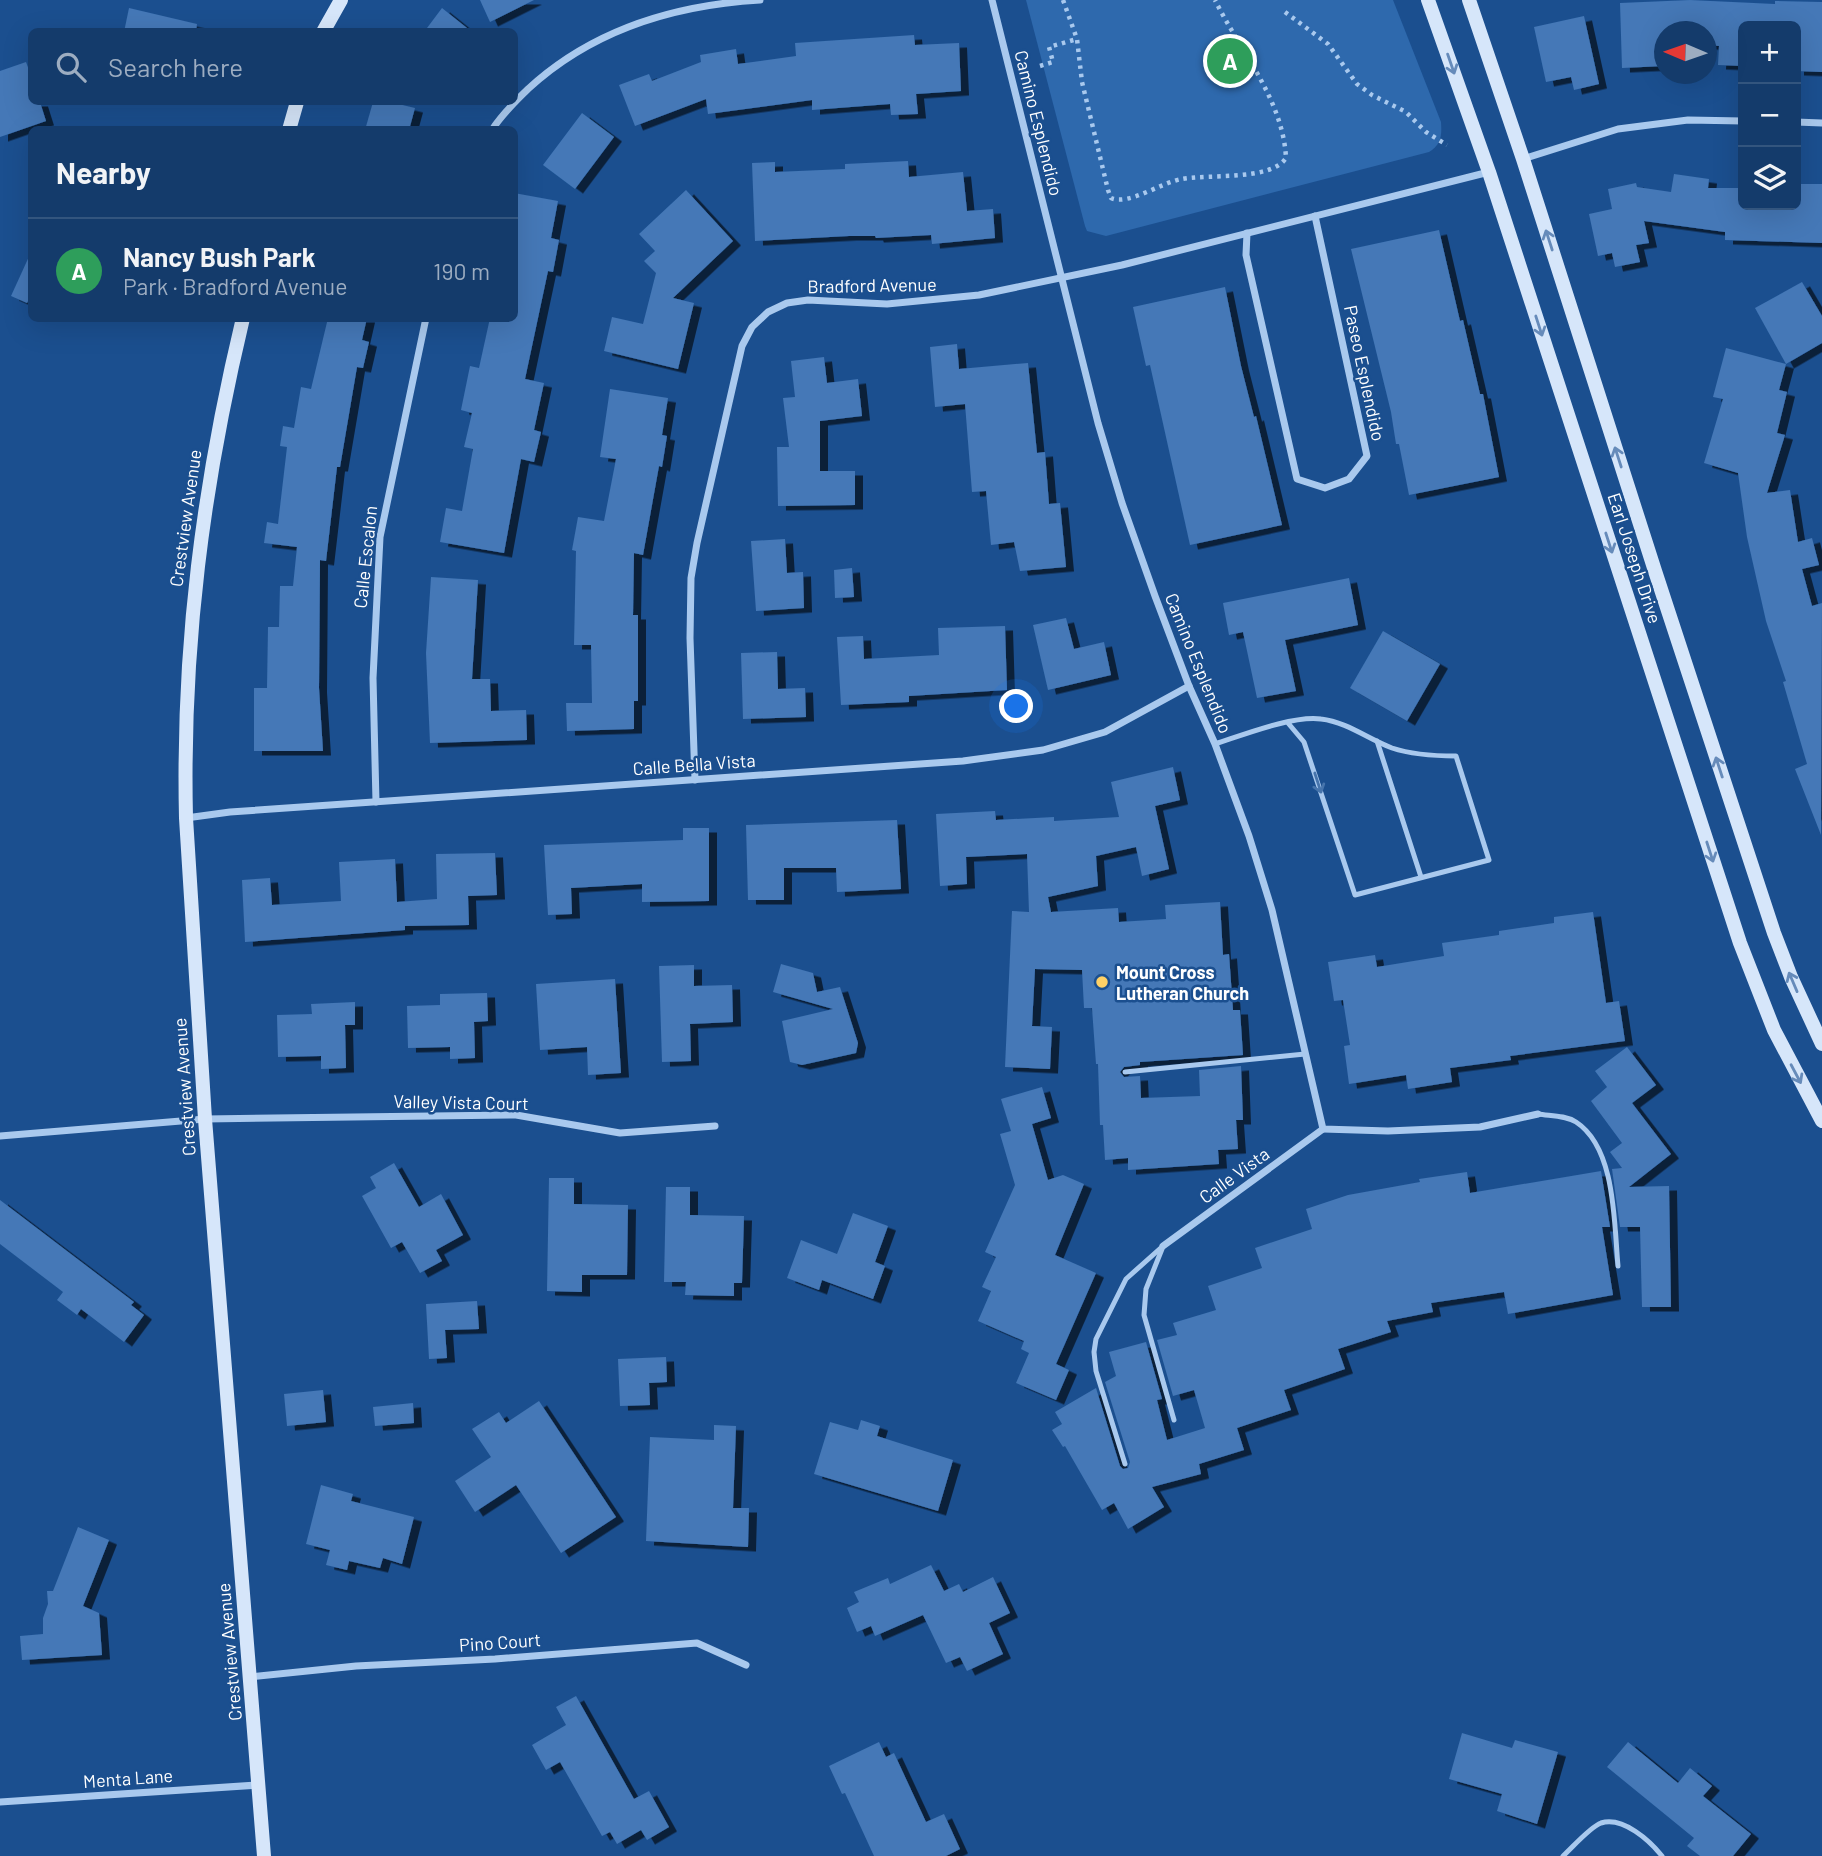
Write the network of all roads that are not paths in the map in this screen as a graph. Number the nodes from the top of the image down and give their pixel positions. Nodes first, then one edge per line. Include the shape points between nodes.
1 (341, 0) edge
2 (760, 0) edge
3 (992, 0) edge
4 (1428, 0) edge
5 (1469, 0) edge
6 (325, 28) edge
7 (518, 98) edge
8 (296, 105) edge
9 (511, 105) edge
10 (1738, 121) edge
11 (1801, 122) edge
12 (1822, 122) edge
13 (290, 126) edge
14 (495, 126) edge
15 (1523, 159) junction
16 (1489, 172) junction
17 (1315, 216) junction
18 (1247, 233) junction
19 (1062, 276) junction
20 (242, 322) edge
21 (425, 322) edge
22 (1189, 686) junction
23 (1288, 723) junction
24 (1377, 741) junction
25 (1215, 744) junction
26 (695, 780) junction
27 (376, 802) junction
28 (186, 818) junction
29 (1421, 877) junction
30 (1822, 1044) edge
31 (1306, 1055) junction
32 (1125, 1072) dead end
33 (1538, 1114) joint
34 (205, 1119) junction
35 (1822, 1121) edge
36 (715, 1126) dead end
37 (1323, 1129) junction
38 (0, 1136) edge
39 (1163, 1246) junction
40 (1618, 1266) dead end
41 (1174, 1420) dead end
42 (1125, 1464) dead end
43 (746, 1665) dead end
44 (250, 1677) junction
45 (259, 1785) junction
46 (0, 1802) edge
47 (264, 1856) edge
48 (1563, 1856) edge
49 (1662, 1856) edge

1 - 6 main road
2 - 7 street via 678,11 605,36 576,52
3 - 19 street, Camino Esplendido
4 -> 16 main road, Earl Joseph Drive
5 - 15 main road, Earl Joseph Drive
8 - 13 main road
9 - 14 street
10 - 15 street via 1688,120 1618,129
11 - 12 street
30 -> 15 main road, Earl Joseph Drive via 1770,920
16 - 17 street, Bradford Avenue
16 -> 35 main road, Earl Joseph Drive via 1740,943 1774,1030
17 - 18 street, Bradford Avenue
17 - 18 street, Paseo Esplendido via 1367,456 1349,479 1325,488 1297,479 1246,255
18 - 19 street, Bradford Avenue
19 - 22 street, Camino Esplendido via 1122,503
19 - 26 street, Bradford Avenue via 926,302 787,303 752,327 742,346 691,579
20 - 28 main road, Crestview Avenue via 219,425 196,569 187,689
21 - 27 street, Calle Escalon via 380,537 373,678
22 - 25 street, Camino Esplendido
22 - 26 street, Calle Bella Vista via 1105,732 1043,750 963,761
23 - 24 lane via 1320,718
23 - 25 lane
23 -> 29 lane via 1304,742 1354,895
24 - 29 lane
24 - 29 lane via 1425,756 1456,756 1489,860
25 - 31 street, Camino Esplendido via 1272,910
26 - 27 street, Calle Bella Vista
27 - 28 street, Calle Bella Vista
28 - 34 main road, Crestview Avenue
31 - 32 lane
31 - 37 street, Camino Esplendido
33 - 37 street via 1480,1127
33 - 40 lane via 1575,1121 1603,1158
34 - 36 street, Valley Vista Court via 516,1115 620,1133
34 - 38 street, Valley Vista Court
34 - 44 main road, Crestview Avenue
37 - 39 street, Calle Vista
39 - 41 lane via 1148,1280 1144,1315
39 - 42 lane via 1126,1279 1096,1339 1096,1371
43 - 44 street, Pino Court via 697,1643
44 - 45 main road, Crestview Avenue
45 - 46 street, Menta Lane
45 - 47 main road, Crestview Avenue
48 - 49 lane via 1599,1824 1611,1822 1639,1834

